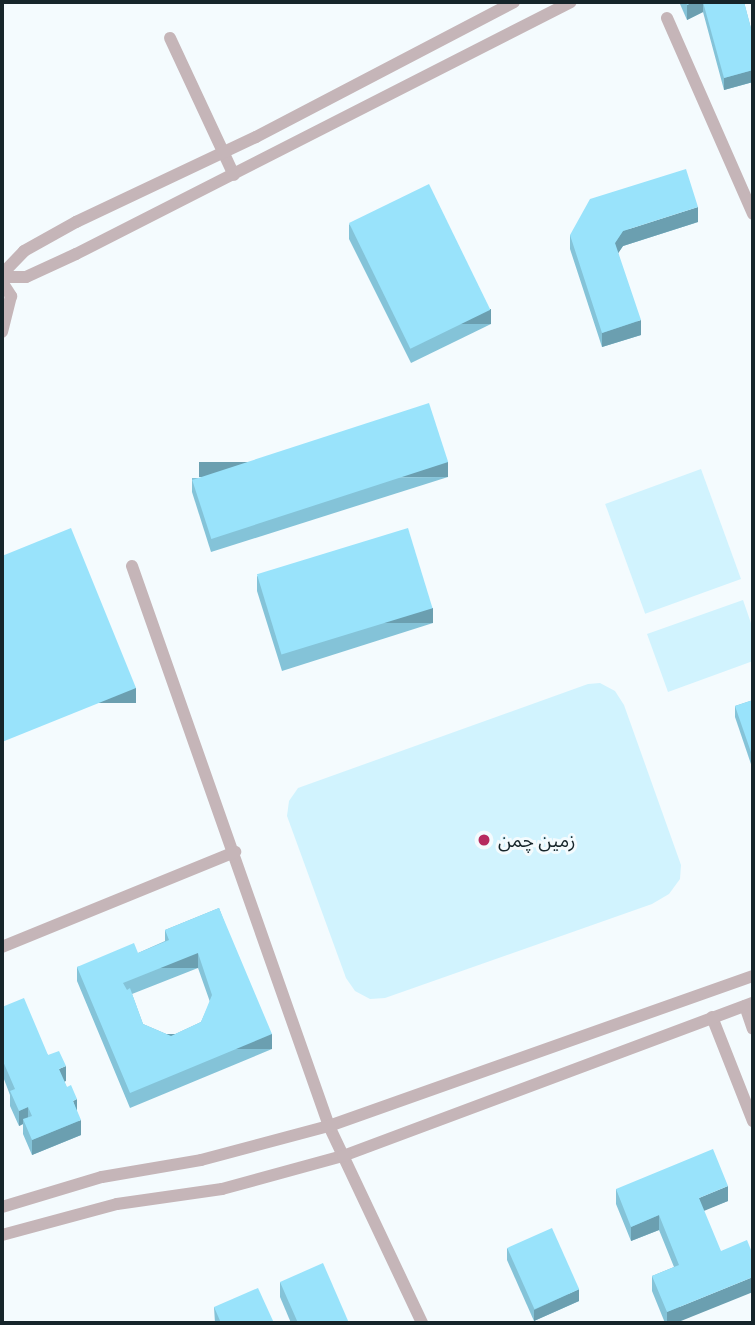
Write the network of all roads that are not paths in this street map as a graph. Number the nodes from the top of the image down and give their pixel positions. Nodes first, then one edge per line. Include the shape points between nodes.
1 (514, 2) edge
2 (570, 2) edge
3 (667, 18) dead end
4 (170, 38) dead end
5 (223, 152) junction
6 (234, 175) junction
7 (753, 214) edge
8 (2, 278) edge
9 (2, 332) edge
10 (132, 566) dead end
11 (235, 852) junction
12 (2, 947) edge
13 (753, 976) edge
14 (749, 1005) edge
15 (712, 1017) junction
16 (753, 1029) edge
17 (753, 1121) edge
18 (329, 1126) junction
19 (343, 1156) junction
20 (2, 1207) edge
21 (2, 1235) edge
22 (422, 1323) edge

1 - 5 lane
2 - 6 lane
3 - 7 lane
4 - 5 lane
5 - 6 lane
5 - 8 lane via 24,251
6 - 8 lane via 26,277
8 - 9 lane via 11,296
10 - 11 lane
11 - 12 lane
11 - 18 lane
13 - 18 lane
14 - 15 lane
14 - 16 lane
15 - 17 lane
15 - 19 lane
18 - 19 lane
18 - 20 lane via 201,1160 102,1177
19 - 21 lane via 222,1189 117,1204
19 - 22 lane

